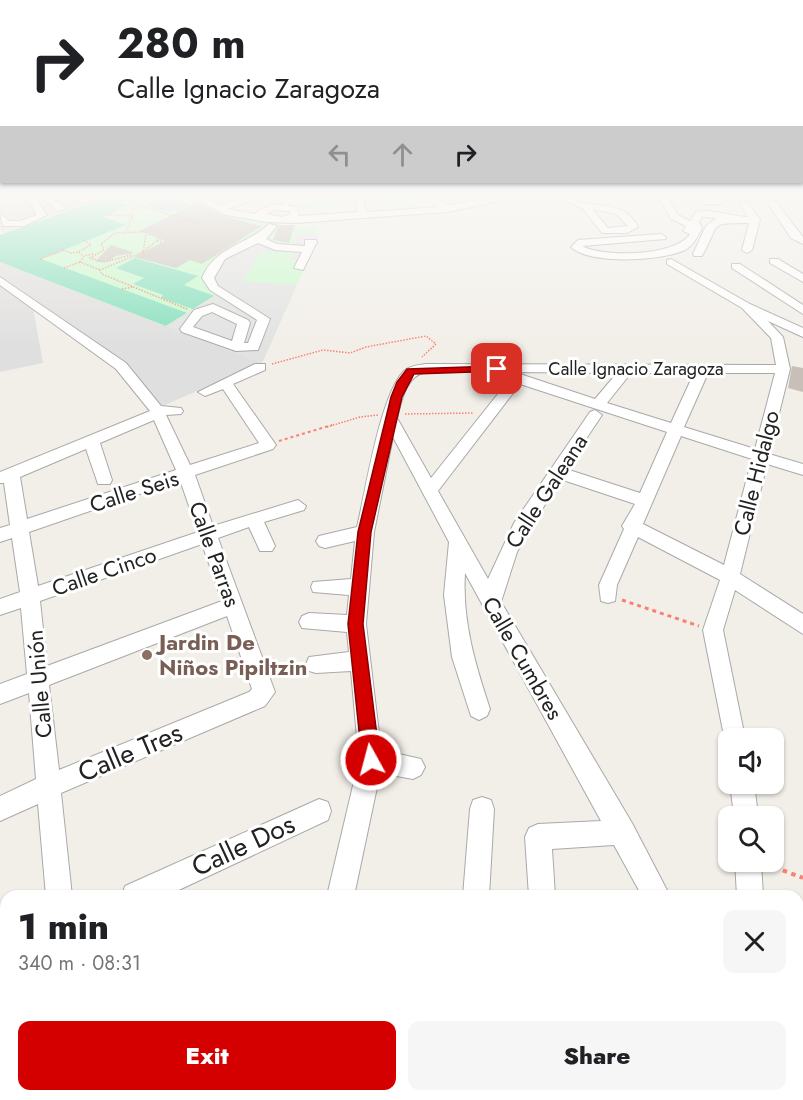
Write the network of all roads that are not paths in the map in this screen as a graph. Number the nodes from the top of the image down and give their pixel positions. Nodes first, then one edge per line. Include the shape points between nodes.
1 (240, 245) edge
2 (271, 245) edge
3 (310, 245) edge
4 (577, 245) edge
5 (685, 245) edge
6 (702, 245) edge
7 (748, 245) edge
8 (308, 249) junction
9 (747, 250) dead end
10 (698, 254) dead end
11 (774, 261) dead end
12 (671, 262) dead end
13 (736, 266) dead end
14 (299, 268) dead end
15 (803, 279) edge
16 (0, 280) edge
17 (746, 306) junction
18 (803, 310) edge
19 (803, 333) edge
20 (236, 347) junction
21 (261, 367) road end
22 (497, 369) junction
23 (627, 369) junction
24 (783, 369) junction
25 (702, 370) junction
26 (517, 379) junction
27 (225, 382) junction
28 (205, 392) dead end
29 (597, 410) junction
30 (167, 412) junction
31 (391, 419) junction
32 (675, 429) junction
33 (91, 440) junction
34 (760, 456) junction
35 (803, 470) edge
36 (556, 472) junction
37 (186, 474) junction
38 (5, 476) edge
39 (104, 480) dead end
40 (431, 489) junction
41 (643, 500) junction
42 (298, 506) dead end
43 (254, 519) junction
44 (632, 526) junction
45 (9, 532) edge
46 (365, 532) junction
47 (208, 536) junction
48 (458, 540) junction
49 (326, 541) dead end
50 (266, 546) dead end
51 (730, 577) junction
52 (320, 587) dead end
53 (358, 587) junction
54 (608, 595) road end
55 (30, 596) junction
56 (491, 603) junction
57 (233, 606) junction
58 (0, 607) edge
59 (309, 622) dead end
60 (356, 624) junction
61 (803, 625) edge
62 (360, 661) junction
63 (316, 664) dead end
64 (38, 680) junction
65 (0, 694) edge
66 (261, 696) joint
67 (478, 709) dead end
68 (732, 728) edge
69 (371, 760) junction
70 (413, 767) dead end
71 (48, 786) junction
72 (0, 809) edge
73 (482, 809) dead end
74 (319, 811) dead end
75 (623, 832) junction
76 (749, 872) edge
77 (58, 890) edge
78 (148, 890) edge
79 (341, 890) edge
80 (476, 890) edge
81 (542, 890) edge
82 (654, 890) edge
83 (750, 890) edge

1 - 20 street via 230,249 215,264 208,278 268,314 253,347
2 - 8 street
3 - 8 street
4 - 5 street via 583,253 596,255 663,252
6 - 10 street
7 - 9 street
8 - 14 street
11 - 15 street
12 - 17 street
13 - 18 street
16 - 30 street, Calle Parras via 121,366
17 - 19 street
17 - 24 street via 777,337
20 - 20 street via 186,329 198,313 213,308 244,323
21 - 27 street
22 - 23 street, Calle Ignacio Zaragoza
22 - 26 street
22 - 31 street, Calle Ignacio Zaragoza via 411,371 402,382
23 - 25 street, Calle Ignacio Zaragoza
23 - 29 street, Calle Galeana
24 - 25 street, Calle Ignacio Zaragoza
24 - 34 street, Calle Hidalgo
25 - 32 street
26 - 29 street
26 - 40 street
27 - 28 street
27 - 37 street, Calle Seis via 268,445
29 - 32 street
29 - 36 street, Calle Galeana
30 - 33 street
30 - 37 street, Calle Parras
31 - 40 street, Calle Cumbres
31 - 46 street
32 - 34 street
32 - 41 street
33 - 38 street
33 - 39 street
34 - 35 street
34 - 51 street, Calle Hidalgo
36 - 41 street
36 - 56 street, Calle Galeana via 513,538 496,576
37 - 45 street, Calle Seis
37 - 47 street, Calle Parras
38 - 45 street, Calle Unión
40 - 48 street, Calle Cumbres
41 - 44 street
42 - 43 street, Calle Cinco
43 - 47 street, Calle Cinco
43 - 50 street
44 - 51 street
44 - 54 street via 608,585
45 - 55 street, Calle Unión
46 - 49 street
46 - 53 street
47 - 55 street, Calle Cinco
47 - 57 street, Calle Parras
48 - 56 street, Calle Cumbres
48 - 67 street via 454,595 462,657
51 - 61 street
51 - 68 street, Calle Hidalgo via 713,630
52 - 53 street
53 - 60 street
55 - 58 street, Calle Cinco
55 - 64 street, Calle Unión
56 - 75 street, Calle Cumbres
57 - 64 street
57 - 66 street, Calle Parras via 264,692
59 - 60 street
60 - 62 street
62 - 63 street
62 - 69 street
64 - 65 street
64 - 71 street, Calle Unión
66 - 71 street, Calle Tres
69 - 70 street
69 - 79 street
71 - 72 street, Calle Tres
71 - 77 street, Calle Unión
73 - 80 street
74 - 78 street, Calle Dos
75 - 81 street via 538,837
75 - 82 street, Calle Cumbres
76 - 83 street

